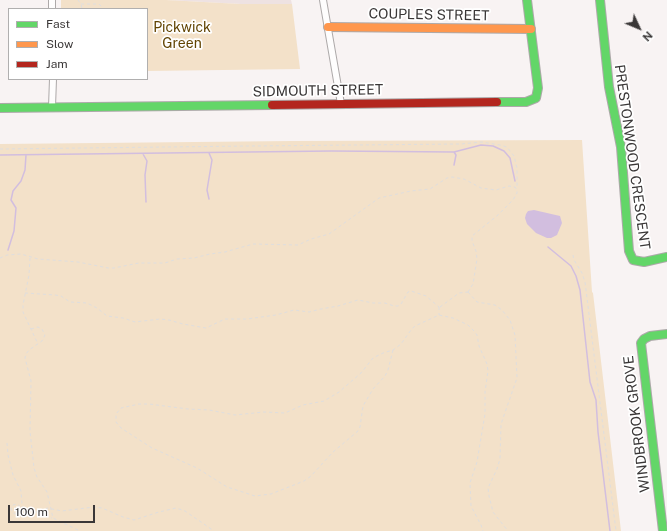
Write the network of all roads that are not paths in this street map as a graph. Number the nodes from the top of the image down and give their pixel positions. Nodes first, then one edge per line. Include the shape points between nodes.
1 (323, 0) edge
2 (527, 0) edge
3 (600, 0) edge
4 (328, 27) junction
5 (531, 29) junction
6 (53, 80) edge
7 (340, 104) junction
8 (52, 107) junction
9 (0, 108) edge
10 (667, 257) edge
11 (667, 334) edge
12 (663, 531) edge

1 - 4 street
2 - 5 street, SIDMOUTH STREET
3 - 10 street, PRESTONWOOD CRESCENT via 609,87 621,147 629,251 633,260 644,262
4 - 5 street, COUPLES STREET
4 - 7 street
5 - 7 street, SIDMOUTH STREET via 538,88 536,98 526,102
6 - 8 street
7 - 8 street, SIDMOUTH STREET
8 - 9 street, SIDMOUTH STREET
11 - 12 street, WINDBROOK GROVE via 650,336 641,343

